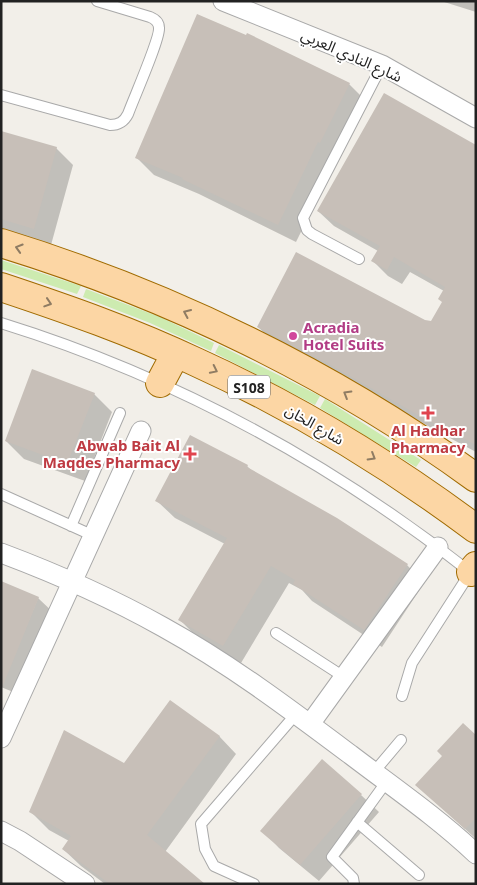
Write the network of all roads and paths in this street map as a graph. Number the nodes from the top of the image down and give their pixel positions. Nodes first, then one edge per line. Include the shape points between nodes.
1 (223, 1) edge
2 (100, 2) edge
3 (382, 65) junction
4 (1, 95) edge
5 (476, 118) edge
6 (1, 243) edge
7 (359, 259) dead end
8 (4, 295) edge
9 (1, 323) edge
10 (176, 353) junction
11 (160, 383) junction
12 (120, 413) dead end
13 (141, 431) dead end
14 (470, 467) edge
15 (1, 494) edge
16 (71, 526) junction
17 (476, 529) edge
18 (94, 536) junction
19 (438, 547) junction
20 (1, 553) edge
21 (474, 572) edge
22 (73, 581) junction
23 (276, 633) dead end
24 (344, 677) junction
25 (402, 696) dead end
26 (303, 719) junction
27 (4, 727) edge
28 (401, 740) dead end
29 (380, 777) junction
30 (357, 822) junction
31 (1, 831) edge
32 (476, 854) edge
33 (419, 875) dead end
34 (85, 884) edge
35 (254, 884) edge
36 (354, 884) edge

1 - 3 street, شارع النادي العربي
2 - 4 lane via 150,17 159,26 150,58 123,122 110,125
3 - 5 street, شارع النادي العربي
3 - 7 lane via 303,218 312,234
14 -> 6 main road, S108 via 344,392 254,344 121,285
8 -> 10 main road, شارع الخان / S108 via 108,324
9 - 11 lane via 101,357
10 - 11 main road
10 -> 17 main road, شارع الخان / S108 via 248,387 330,433 416,485
11 - 19 lane via 308,460 353,487
12 - 16 lane
13 - 18 street
15 - 16 lane
16 - 18 lane
18 - 22 street
19 - 21 lane
19 - 24 street
20 - 22 street
21 - 25 lane via 412,663
22 - 26 street via 196,646
22 - 27 street
23 - 24 lane
24 - 26 street
26 - 29 street
26 - 35 lane via 202,824 205,849 214,866
28 - 29 lane
29 - 30 lane
29 - 32 street
30 - 33 lane
30 - 36 lane via 332,857 353,878
31 - 34 street

